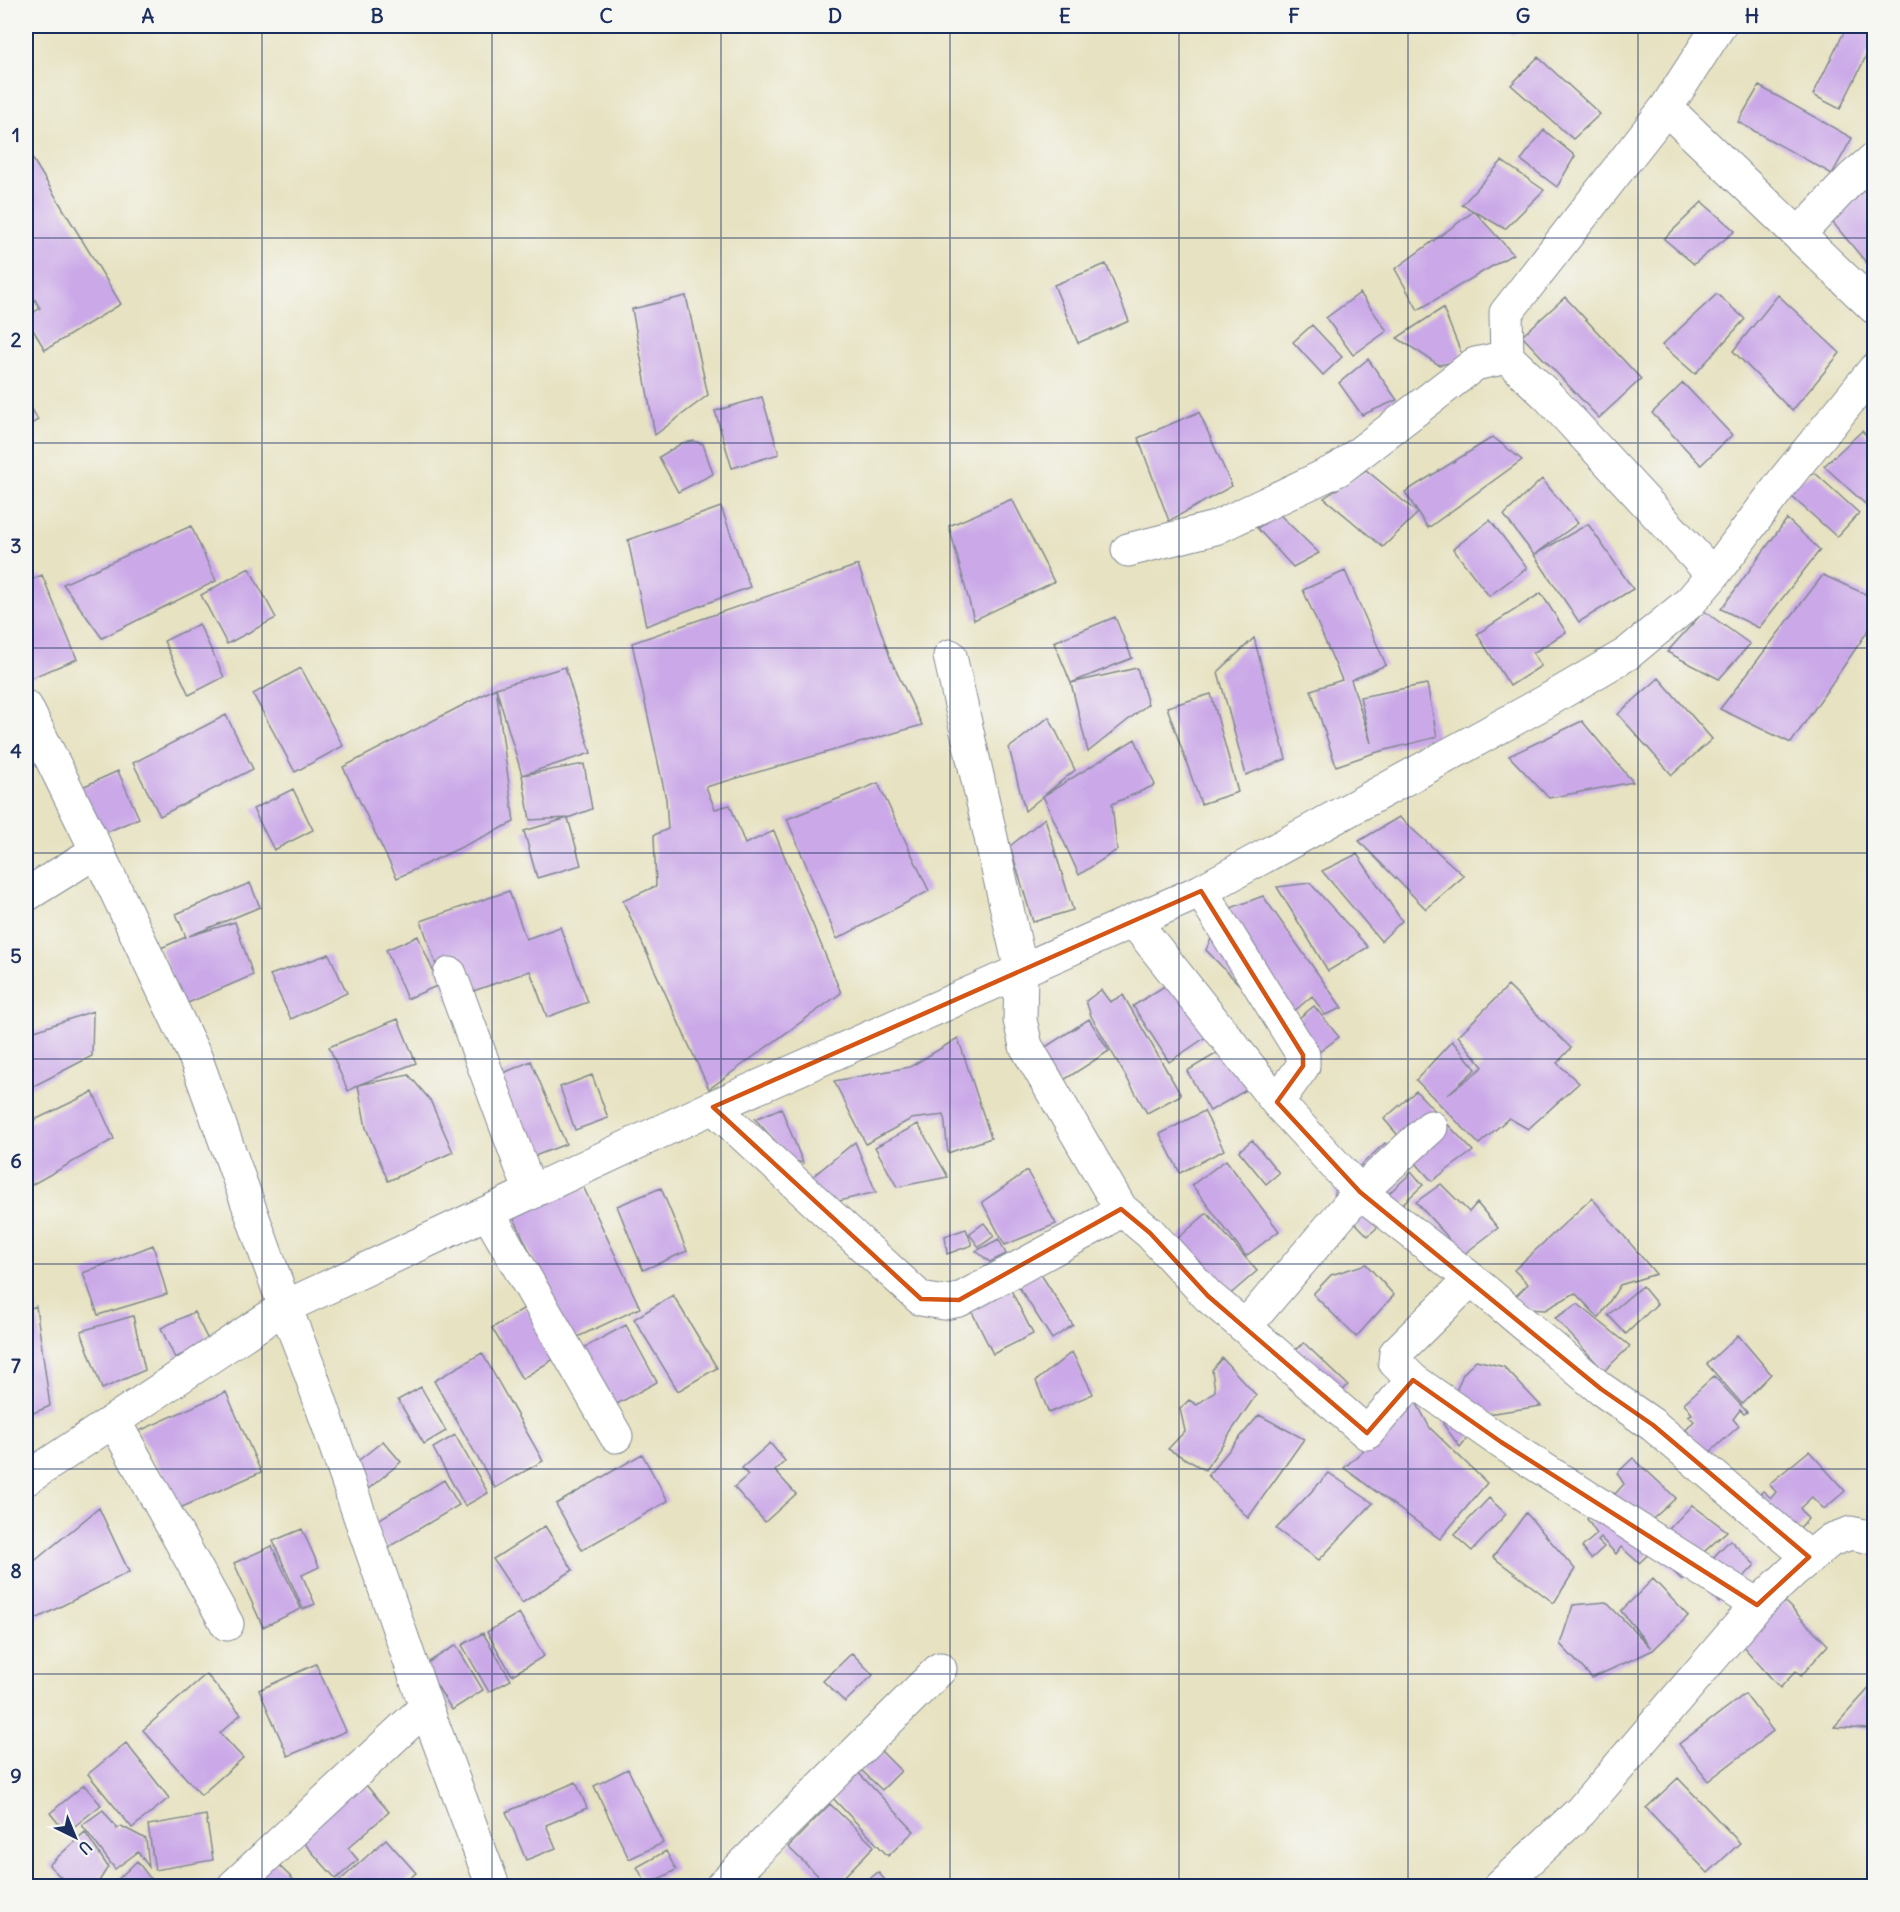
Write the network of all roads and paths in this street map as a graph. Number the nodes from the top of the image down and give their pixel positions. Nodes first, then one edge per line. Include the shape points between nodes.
1 (1719, 26) edge
2 (1666, 108) junction
3 (1875, 159) edge
4 (1798, 234) junction
5 (1875, 307) edge
6 (1507, 357) junction
7 (1875, 370) edge
8 (1128, 550) dead end
9 (1713, 575) junction
10 (950, 656) dead end
11 (26, 707) edge
12 (97, 851) junction
13 (1201, 891) junction
14 (26, 895) edge
15 (1134, 921) junction
16 (1021, 971) junction
17 (450, 974) dead end
18 (1276, 1102) junction
19 (713, 1107) junction
20 (1431, 1127) dead end
21 (1360, 1192) junction
22 (531, 1193) junction
23 (1121, 1209) junction
24 (488, 1213) junction
25 (1471, 1279) junction
26 (285, 1307) junction
27 (1245, 1327) junction
28 (1413, 1380) junction
29 (114, 1421) junction
30 (616, 1436) dead end
31 (26, 1479) edge
32 (1875, 1538) edge
33 (1809, 1557) junction
34 (1757, 1605) junction
35 (227, 1624) dead end
36 (940, 1669) dead end
37 (426, 1707) junction
38 (488, 1884) edge
39 (234, 1887) edge
40 (722, 1887) edge
41 (1500, 1887) edge

1 - 2 street
2 - 4 street
2 - 6 street via 1506,313
3 - 4 street
4 - 5 street
6 - 8 street via 1475,364 1339,469 1215,528
6 - 9 street via 1548,396
7 - 9 street
9 - 13 street via 1690,602 1627,654
10 - 16 street
11 - 12 street
12 - 14 street
12 - 26 street via 196,1059
13 - 15 street
13 - 18 street via 1303,1055 1303,1066
15 - 16 street
15 - 18 street
16 - 19 street
16 - 23 street via 1020,1020 1026,1046
17 - 22 street
18 - 21 street
19 - 22 street
19 - 23 street via 921,1299 944,1303 959,1300
20 - 21 street
21 - 25 street
21 - 27 street
22 - 24 street
23 - 27 street via 1150,1233 1208,1296
24 - 26 street
24 - 30 street
25 - 28 street via 1396,1353 1395,1362
25 - 33 street
26 - 29 street
26 - 37 street
27 - 28 street via 1367,1433
28 - 34 street via 1501,1442
29 - 31 street
29 - 35 street
32 - 33 street via 1851,1533 1831,1540
33 - 34 street
34 - 41 street via 1581,1811
36 - 40 street
37 - 38 street
37 - 39 street

